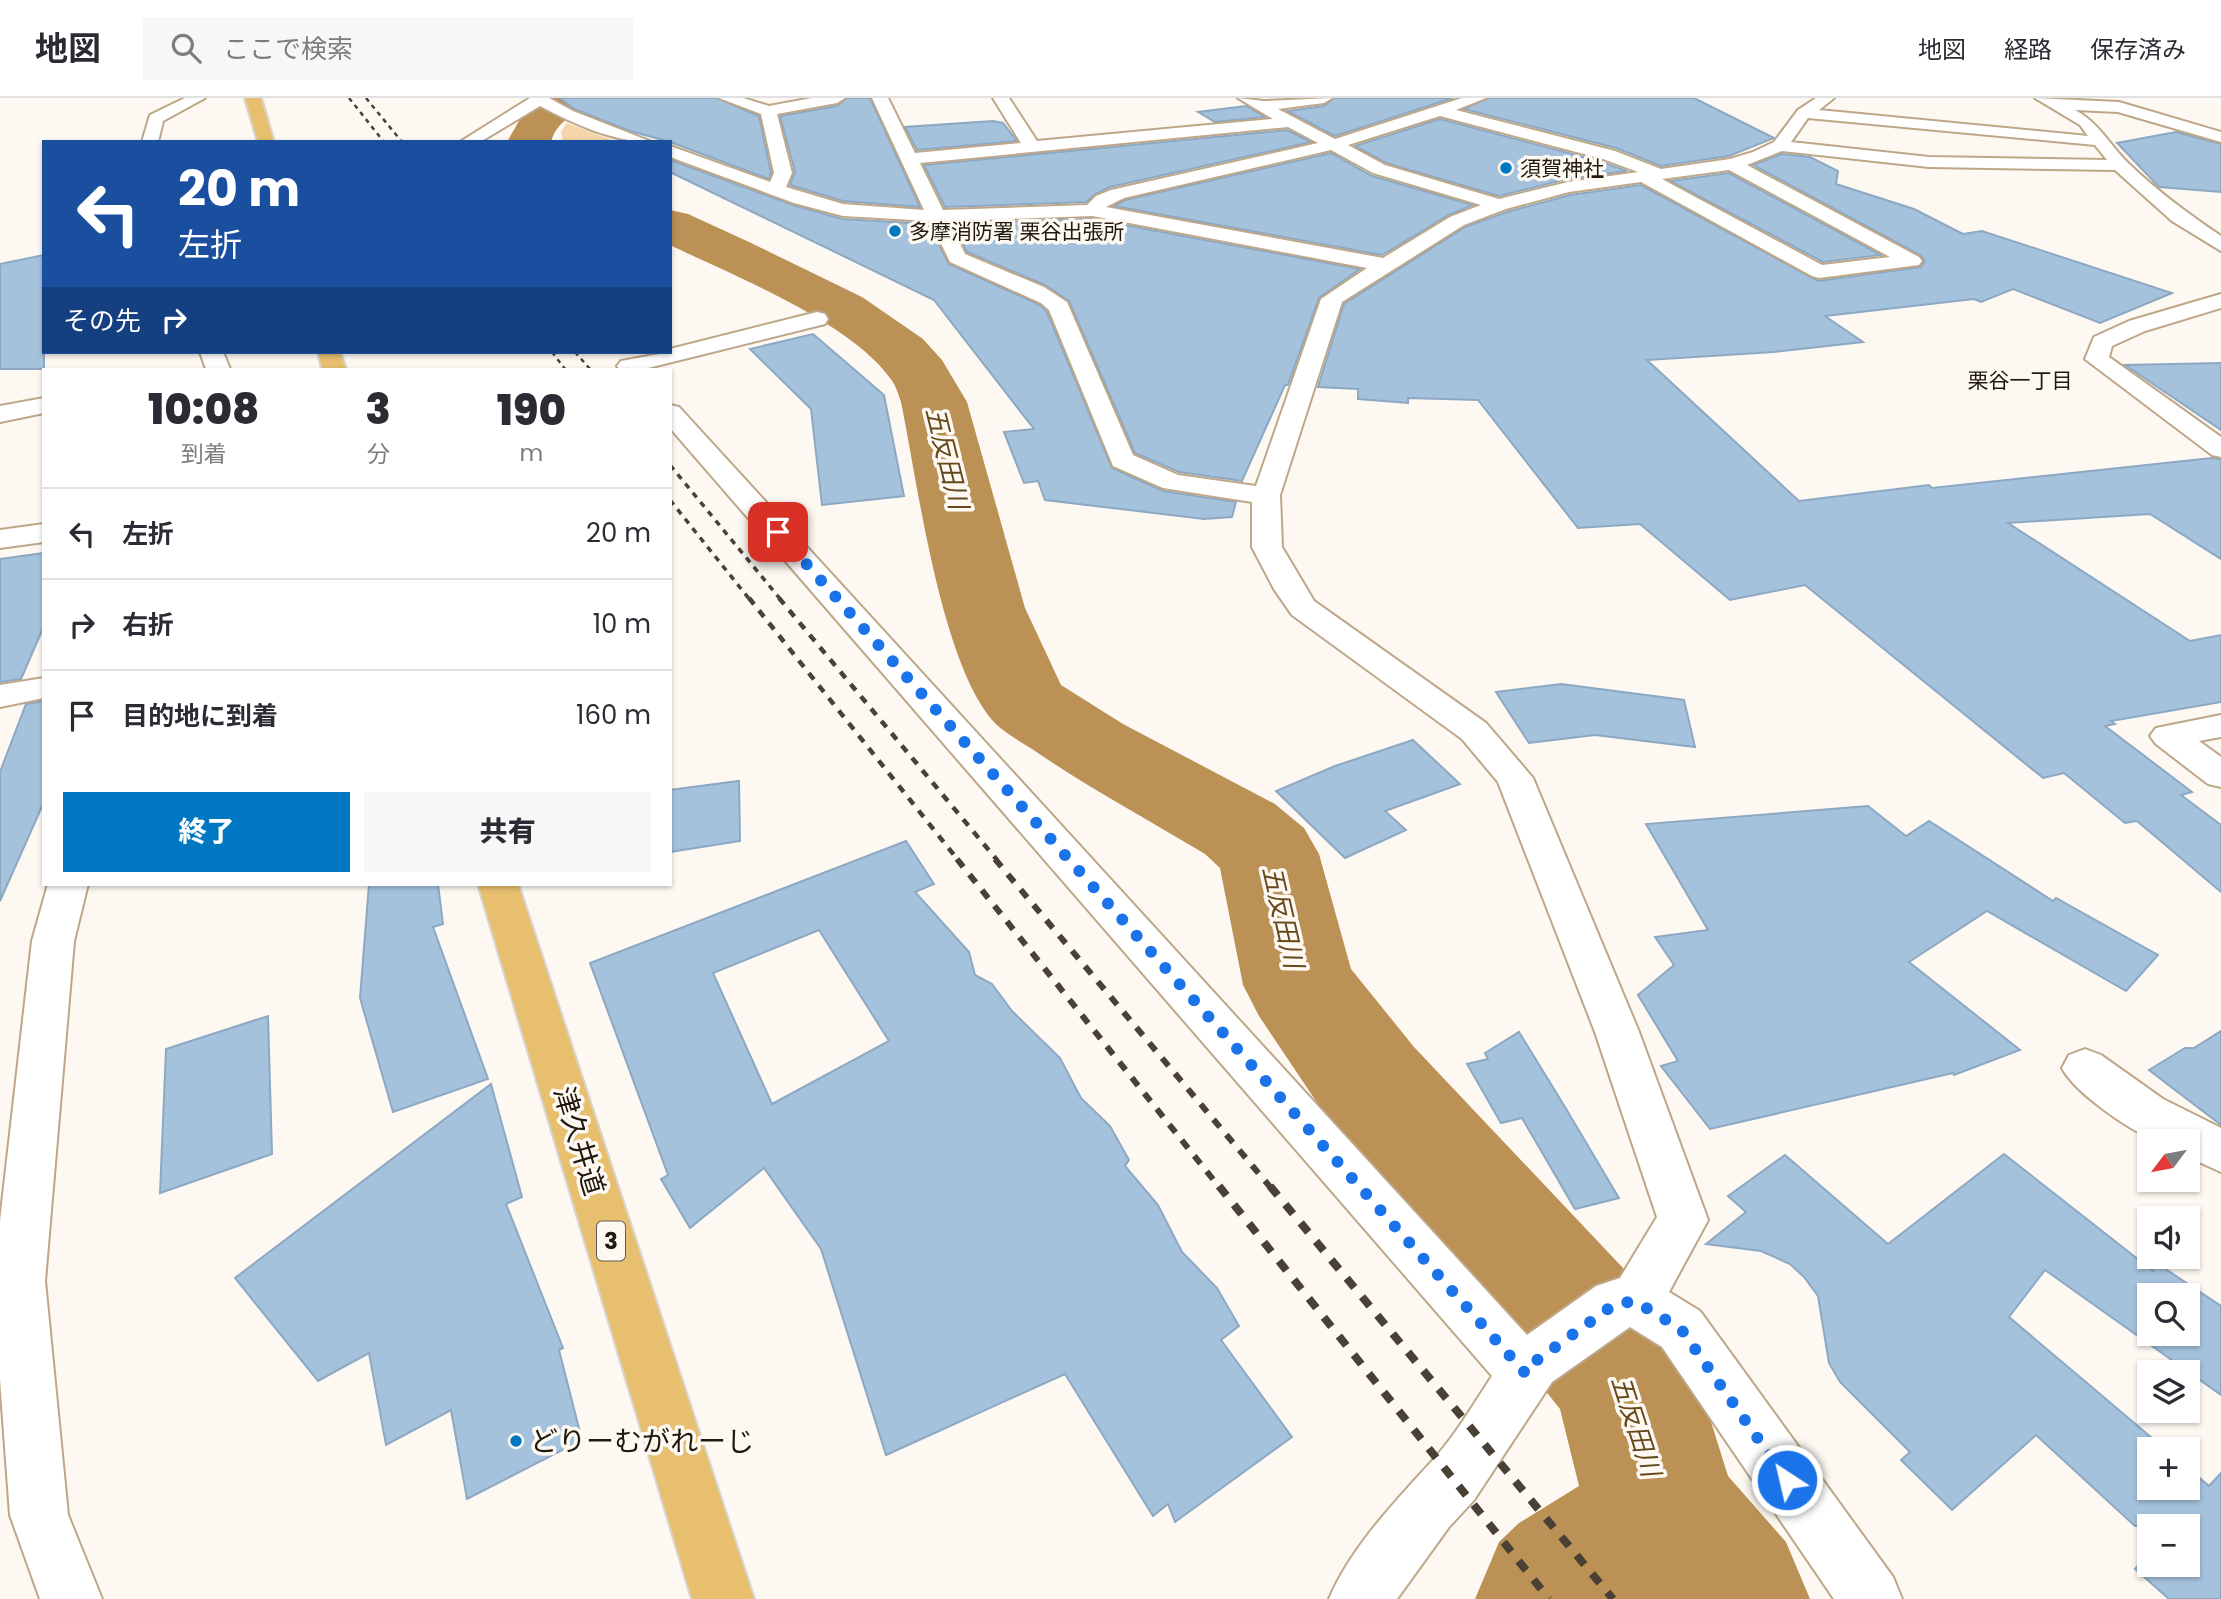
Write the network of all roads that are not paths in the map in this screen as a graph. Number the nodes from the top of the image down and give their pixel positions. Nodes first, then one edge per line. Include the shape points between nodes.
1 (197, 98) edge
2 (253, 98) edge
3 (727, 98) edge
4 (837, 98) edge
5 (880, 98) edge
6 (1001, 98) edge
7 (1324, 98) edge
8 (1478, 98) edge
9 (1826, 98) edge
10 (542, 100) edge
11 (2050, 101) edge
12 (1254, 102) edge
13 (1434, 110) junction
14 (768, 111) junction
15 (1804, 113) junction
16 (1290, 121) junction
17 (2221, 136) edge
18 (150, 140) edge
19 (265, 140) edge
20 (472, 140) edge
21 (638, 140) edge
22 (2100, 142) junction
23 (1332, 145) junction
24 (1780, 146) junction
25 (1032, 147) junction
26 (672, 152) edge
27 (909, 159) junction
28 (1732, 164) junction
29 (2120, 165) junction
30 (1652, 176) junction
31 (776, 189) junction
32 (1499, 205) junction
33 (1092, 210) junction
34 (936, 216) junction
35 (2221, 244) edge
36 (1385, 265) junction
37 (2221, 300) edge
38 (817, 320) dead end
39 (672, 352) edge
40 (662, 354) edge
41 (626, 362) edge
42 (42, 405) edge
43 (0, 414) edge
44 (672, 414) edge
45 (2221, 449) edge
46 (1266, 495) junction
47 (42, 533) edge
48 (0, 539) edge
49 (42, 688) edge
50 (0, 696) edge
51 (2221, 726) edge
52 (2221, 775) edge
53 (67, 886) edge
54 (499, 886) edge
55 (2085, 1068) dead end
56 (2221, 1151) edge
57 (1625, 1303) junction
58 (1529, 1368) junction
59 (71, 1599) edge
60 (723, 1599) edge
61 (1360, 1599) edge
62 (1871, 1599) edge

1 - 18 street via 156,118
2 - 19 main road
3 - 14 street
4 - 14 street
5 - 27 street
6 - 25 street
7 - 12 street
8 - 13 street
9 - 15 street
10 - 20 street
10 - 21 street
11 - 17 street via 2119,107
11 - 22 street via 2086,122
12 - 16 street
13 - 23 street
13 - 30 street via 1609,155
14 - 31 street via 783,173
15 - 22 street
15 - 24 street
16 - 23 street
16 - 25 street
22 - 29 street
23 - 32 street via 1399,176
23 - 33 street via 1118,194
24 - 28 street
24 - 29 street via 1929,162
25 - 27 street
26 - 31 street
27 - 34 street
28 - 30 street
28 - 30 street via 1912,261 1818,272
29 - 35 street via 2179,217
30 - 32 street via 1569,187
31 - 34 street via 842,210
32 - 36 street via 1457,221
33 - 34 street
33 - 36 street
34 - 46 street via 957,258 976,270 1046,294 1059,307 1122,460 1138,471 1178,483
36 - 46 street via 1332,299
37 - 45 street via 2102,342 2098,359
38 - 39 street
40 - 41 street
42 - 43 street
44 - 58 street
46 - 57 street via 1267,547 1303,608 1474,731 1515,778 1617,1032 1682,1220
47 - 48 street
49 - 50 street
51 - 52 street via 2168,736
53 - 59 street via 53,942 19,1281 39,1515
54 - 60 main road, 津久井道 / 3
55 - 56 street via 2147,1113
57 - 58 street
57 - 62 street via 1681,1329
58 - 61 street via 1476,1450

